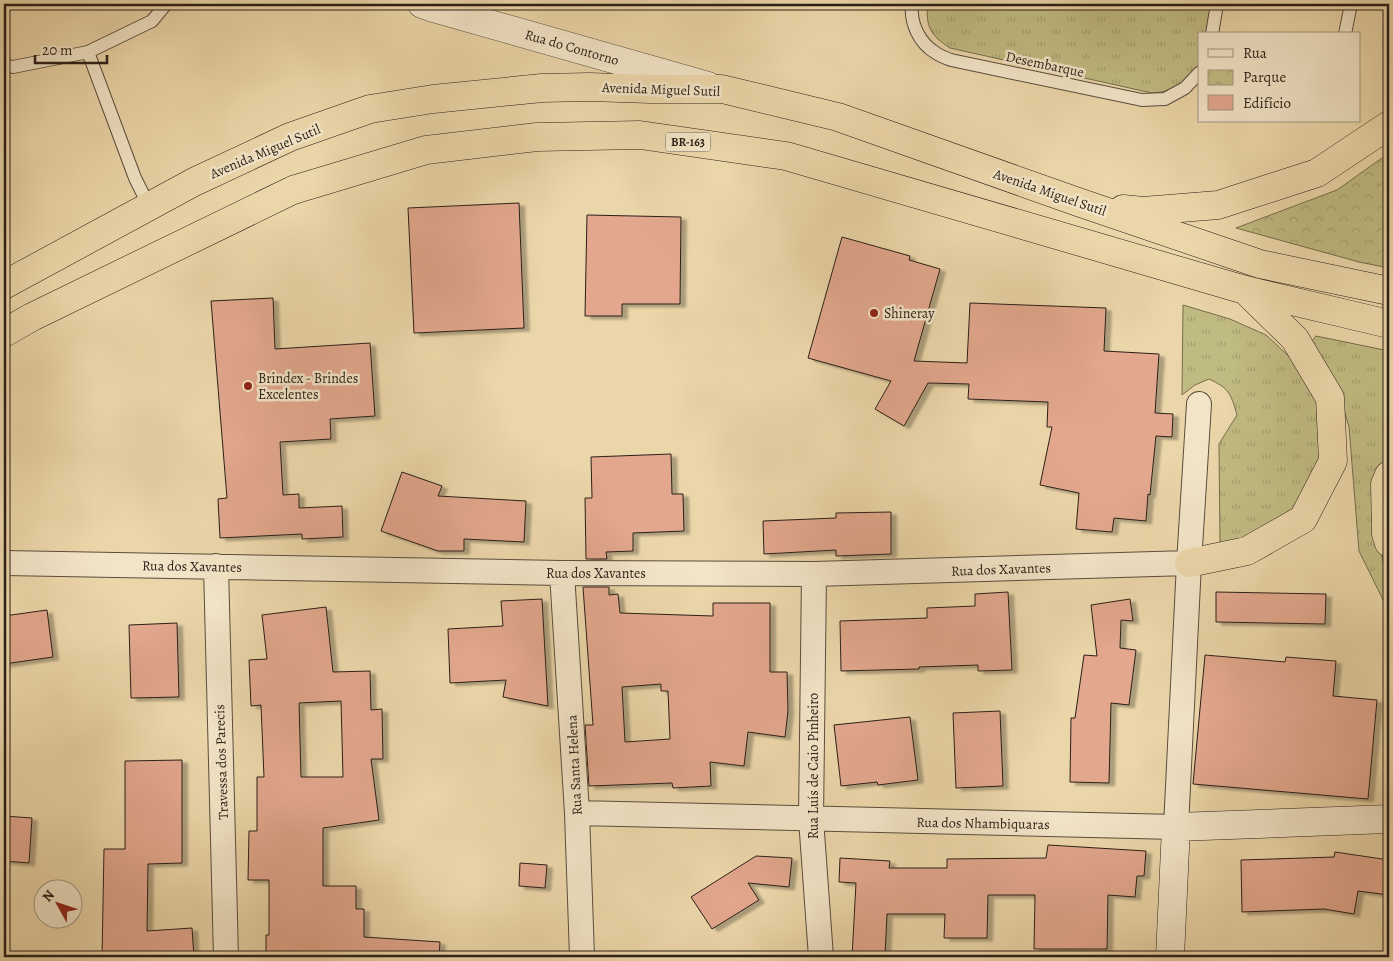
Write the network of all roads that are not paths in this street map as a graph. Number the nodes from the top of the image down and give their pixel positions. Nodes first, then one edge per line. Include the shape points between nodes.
1 (166, 4) edge
2 (422, 4) edge
3 (912, 4) edge
4 (1217, 4) edge
5 (1351, 4) edge
6 (1212, 32) edge
7 (1345, 32) edge
8 (88, 52) junction
9 (4, 65) edge
10 (1198, 74) edge
11 (1185, 88) junction
12 (722, 89) junction
13 (1198, 91) edge
14 (1389, 125) edge
15 (1078, 202) junction
16 (149, 206) junction
17 (4, 285) edge
18 (1245, 290) junction
19 (1389, 291) edge
20 (1389, 324) edge
21 (4, 333) edge
22 (1199, 404) dead end
23 (1389, 474) edge
24 (1389, 543) edge
25 (4, 563) edge
26 (1189, 563) junction
27 (216, 566) junction
28 (562, 572) junction
29 (814, 574) junction
30 (576, 813) junction
31 (1389, 818) edge
32 (811, 819) junction
33 (1176, 827) junction
34 (226, 957) edge
35 (582, 957) edge
36 (821, 957) edge
37 (1170, 957) edge

1 - 8 lane via 152,21
2 - 12 main road, Rua do Contorno
3 - 11 lane, Desembarque via 914,28 922,40 935,53 951,60 1142,100 1165,99
4 - 6 lane
5 - 7 lane
8 - 9 lane via 13,67
8 - 16 lane via 135,178
10 - 11 lane, Desembarque
11 - 13 lane
12 - 15 highway, Avenida Miguel Sutil via 838,117
12 - 16 highway, Avenida Miguel Sutil via 542,88 370,109 290,137
14 - 15 highway via 1317,173 1218,205 1143,211
15 - 19 highway, Avenida Miguel Sutil via 1260,264
16 - 17 highway, Avenida Miguel Sutil
18 - 20 highway, BR-163
18 - 21 highway, BR-163 via 786,156 640,135 537,138 426,150 293,190
18 - 26 highway via 1295,339 1330,398 1333,461 1303,519 1247,551
22 - 26 street
23 - 24 highway via 1385,484
25 - 27 street, Rua dos Xavantes
26 - 29 street, Rua dos Xavantes
26 - 33 street
27 - 28 street, Rua dos Xavantes
27 - 34 street, Travessa dos Parecis
28 - 29 street, Rua dos Xavantes
28 - 30 street, Rua Santa Helena
29 - 32 street, Rua Luís de Caio Pinheiro
30 - 32 street, Rua dos Nhambiquaras
30 - 35 street, Rua Santa Helena
31 - 33 main road, Rua dos Nhambiquaras
32 - 33 street, Rua dos Nhambiquaras
32 - 36 street, Rua Luís de Caio Pinheiro
33 - 37 main road

